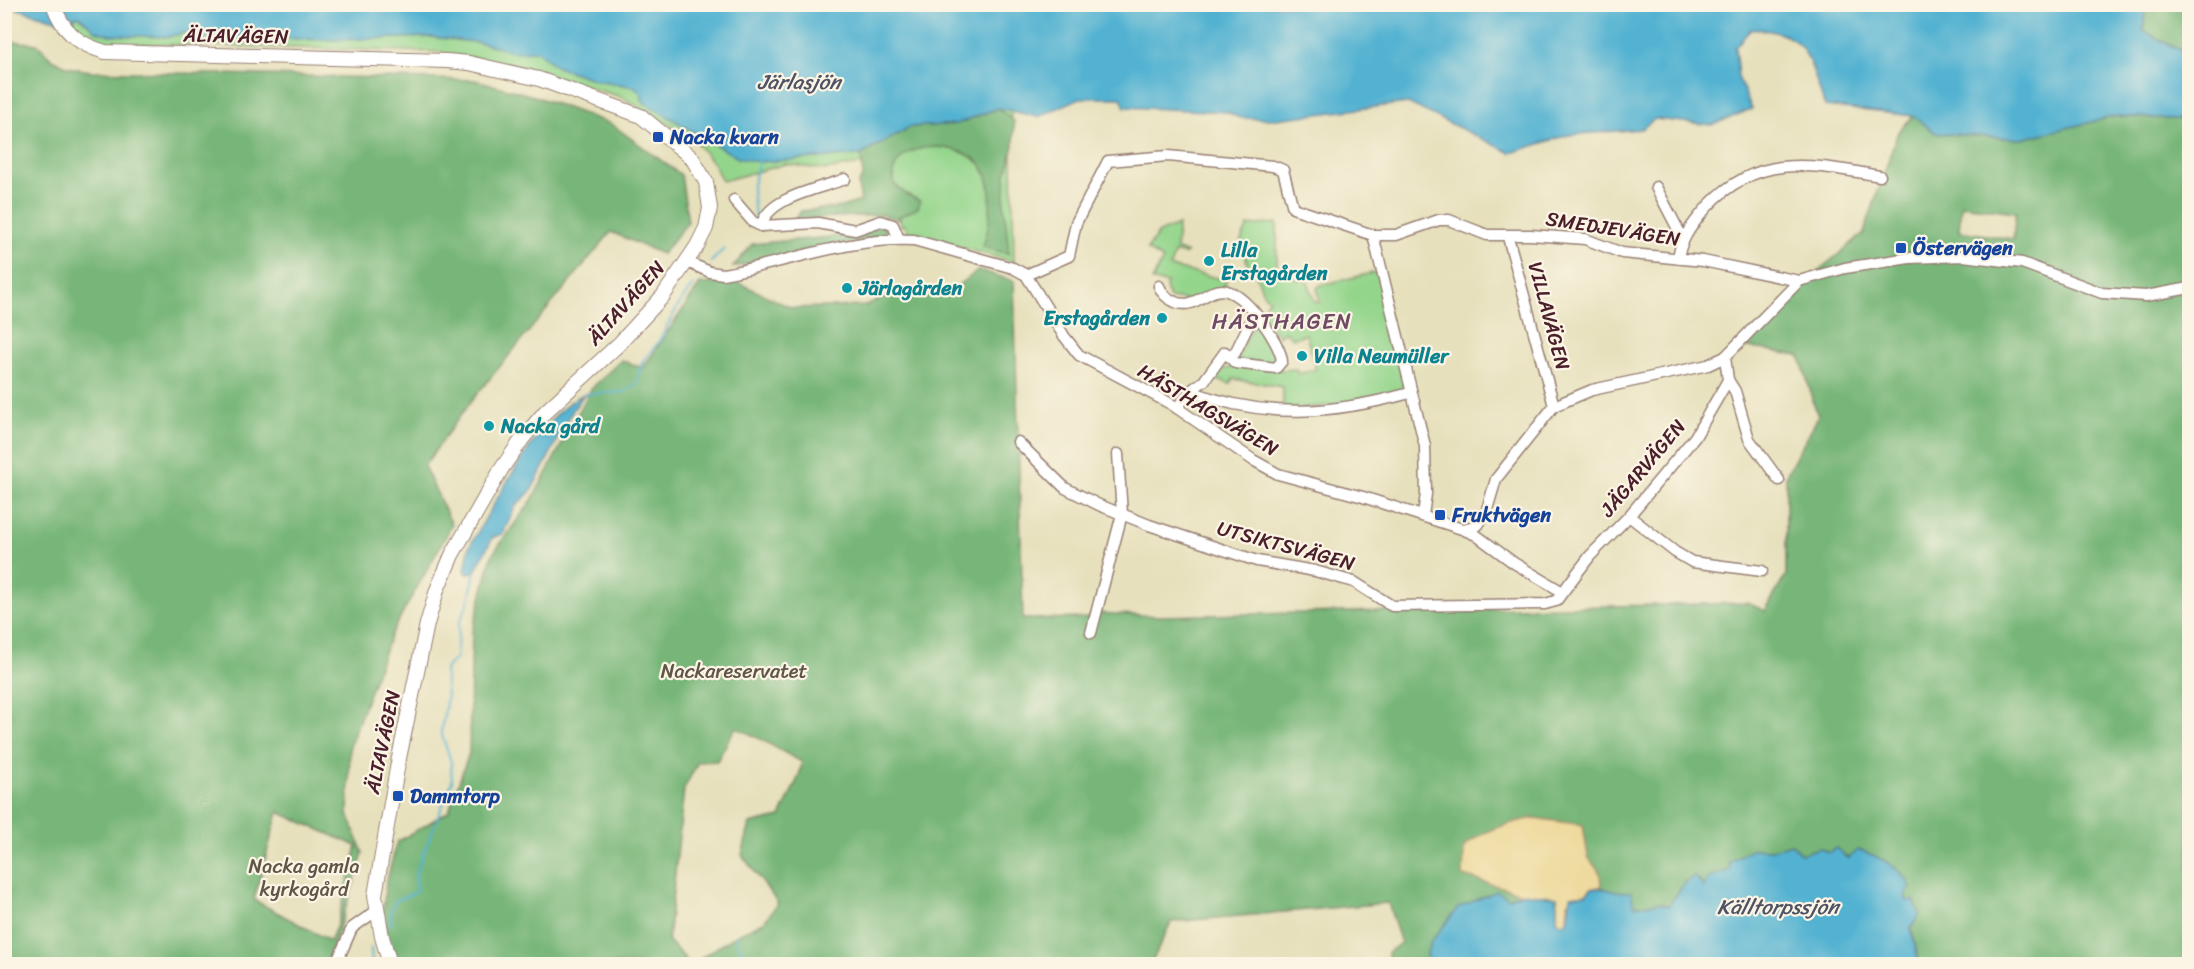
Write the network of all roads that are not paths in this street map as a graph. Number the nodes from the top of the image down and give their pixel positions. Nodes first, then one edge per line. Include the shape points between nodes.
1 (53, 4) edge
2 (1880, 176) dead end
3 (845, 179) dead end
4 (1656, 187) dead end
5 (734, 201) dead end
6 (761, 226) junction
7 (1373, 234) junction
8 (1508, 237) junction
9 (899, 239) junction
10 (1683, 239) junction
11 (1678, 257) junction
12 (687, 262) junction
13 (1026, 275) junction
14 (1799, 281) junction
15 (1160, 286) dead end
16 (2190, 288) edge
17 (1254, 314) junction
18 (1228, 354) junction
19 (1725, 357) junction
20 (1728, 380) junction
21 (1190, 391) junction
22 (1410, 393) junction
23 (1554, 406) junction
24 (1177, 408) junction
25 (1018, 442) dead end
26 (1118, 454) dead end
27 (1779, 480) dead end
28 (1122, 514) junction
29 (1423, 515) junction
30 (1629, 516) junction
31 (1462, 529) junction
32 (1762, 571) dead end
33 (1561, 591) junction
34 (1091, 633) dead end
35 (376, 911) junction
36 (336, 964) edge
37 (390, 964) edge

1 - 12 main road, ÄLTAVÄGEN via 66,31 89,47 117,53 468,63 539,79 629,110 673,140 692,158 706,182 709,218
2 - 10 street via 1799,164 1748,175 1721,192
3 - 6 street via 778,202 763,217
4 - 10 street
5 - 6 street
6 - 9 street via 818,224 855,230 881,221 893,225
7 - 8 street, SMEDJEVÄGEN via 1396,235 1449,220 1478,232
7 - 13 street, SMEDJEVÄGEN via 1293,208 1284,170 1273,166 1168,156 1123,158 1108,161 1103,167 1076,223 1069,256
7 - 22 street
8 - 11 street, SMEDJEVÄGEN via 1585,239 1622,253
8 - 23 street, VILLAVÄGEN
9 - 12 street via 723,274
9 - 13 street via 998,262
10 - 11 street
11 - 14 street, SMEDJEVÄGEN
12 - 35 main road, ÄLTAVÄGEN via 663,296 619,344 545,412 523,438 452,555 427,624 380,854
13 - 24 street, HÄSTHAGSVÄGEN via 1079,355
14 - 16 street via 1900,259 1964,256 2022,263 2103,293 2146,296
14 - 19 street
15 - 17 street via 1169,299 1181,304 1191,304 1224,290 1241,298
17 - 18 street via 1235,353
17 - 18 street via 1281,350 1282,361 1276,368 1260,368 1235,363
18 - 21 street
19 - 20 street
19 - 23 street via 1708,365 1592,390
20 - 27 street via 1749,438
20 - 30 street, JÄGARVÄGEN via 1695,437
21 - 22 street via 1254,408 1303,412
21 - 24 street
22 - 29 street via 1425,446
23 - 31 street via 1496,478 1486,513 1478,525
24 - 29 street, HÄSTHAGSVÄGEN via 1278,474
25 - 28 street, UTSIKTSVÄGEN via 1065,488
26 - 28 street
28 - 33 street, UTSIKTSVÄGEN via 1257,561 1354,582 1399,608 1545,604 1556,601
28 - 34 street
29 - 31 street, HÄSTHAGSVÄGEN
30 - 32 street via 1692,562
30 - 33 street, JÄGARVÄGEN
31 - 33 street, HÄSTHAGSVÄGEN
35 - 36 street via 351,928
35 - 37 main road, ÄLTAVÄGEN

